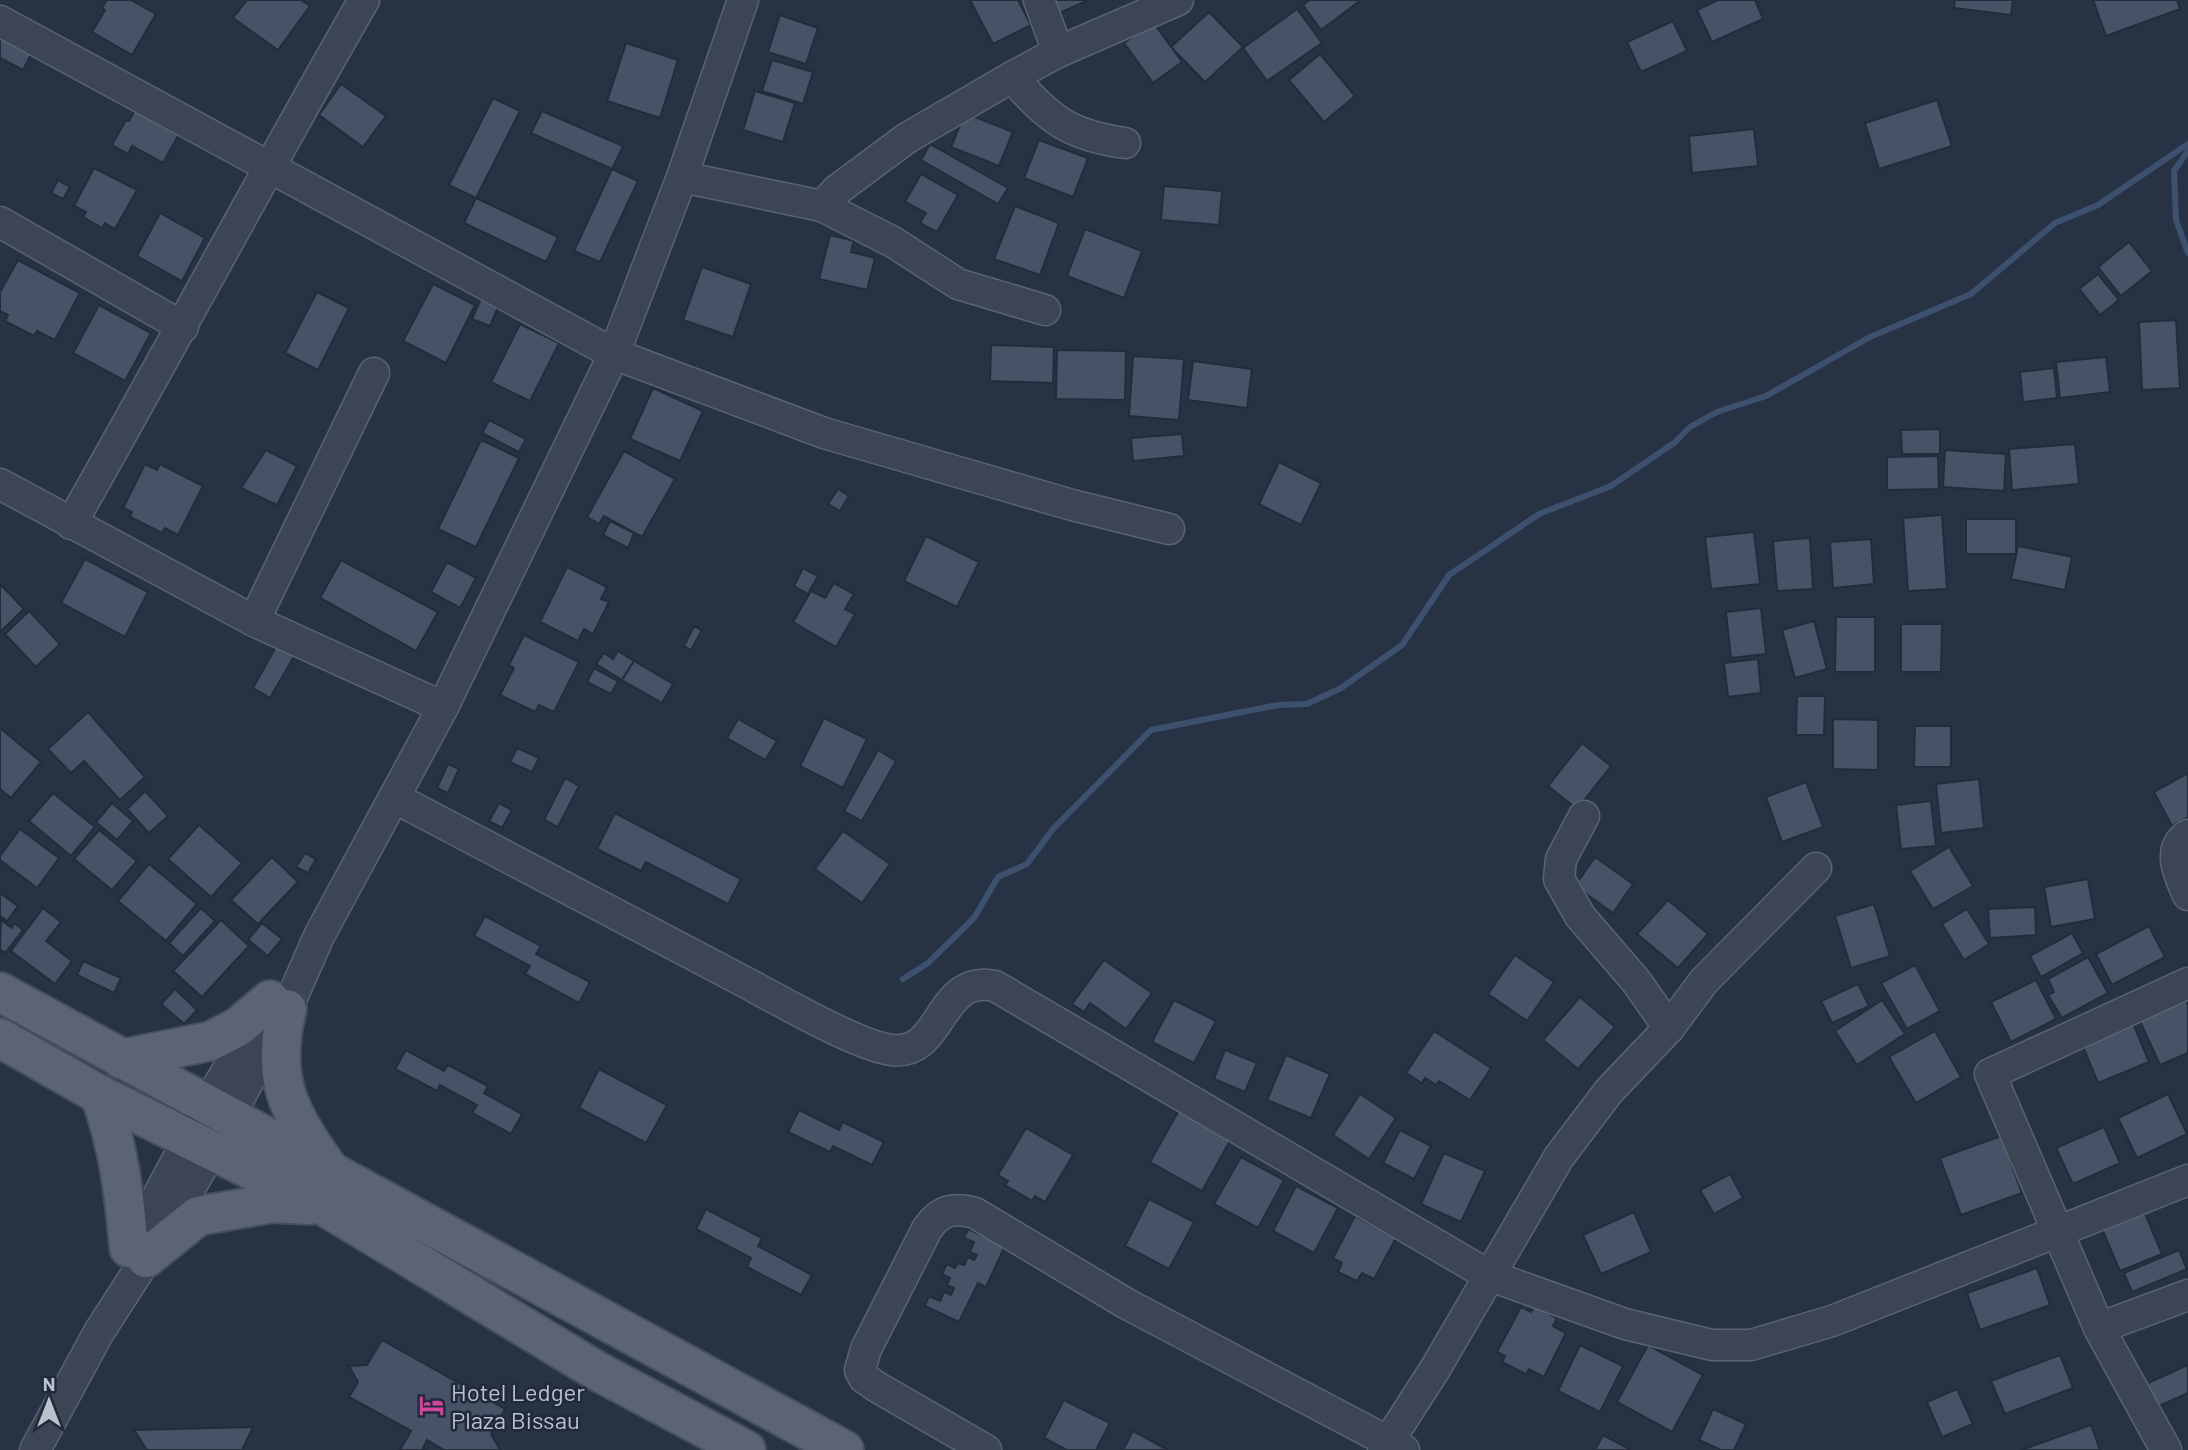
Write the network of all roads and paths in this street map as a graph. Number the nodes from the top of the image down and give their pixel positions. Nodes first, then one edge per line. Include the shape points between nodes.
1 (364, 0) edge
2 (743, 0) edge
3 (1039, 0) edge
4 (1178, 0) edge
5 (0, 21) edge
6 (1058, 52) junction
7 (1012, 77) junction
8 (1125, 143) dead end
9 (268, 165) junction
10 (682, 177) junction
11 (822, 206) junction
12 (0, 222) edge
13 (1045, 310) dead end
14 (183, 327) junction
15 (614, 354) junction
16 (374, 373) dead end
17 (0, 484) edge
18 (71, 524) junction
19 (1169, 529) dead end
20 (254, 621) junction
21 (443, 707) junction
22 (395, 798) junction
23 (1584, 816) dead end
24 (2188, 835) edge
25 (1816, 868) dead end
26 (2188, 895) edge
27 (2188, 983) edge
28 (0, 992) edge
29 (278, 1004) junction
30 (1669, 1028) junction
31 (0, 1038) edge
32 (121, 1059) junction
33 (100, 1095) junction
34 (218, 1110) junction
35 (199, 1145) junction
36 (2188, 1180) edge
37 (328, 1189) junction
38 (2060, 1231) junction
39 (138, 1253) junction
40 (1488, 1275) junction
41 (2188, 1295) edge
42 (2099, 1328) junction
43 (1392, 1448) edge
44 (35, 1450) edge
45 (747, 1450) edge
46 (844, 1450) edge
47 (986, 1450) edge
48 (2166, 1450) edge

1 - 9 street
2 - 10 street
3 - 6 street
4 - 6 street
5 - 9 street
6 - 7 street
7 - 8 street via 1049,117 1089,138
7 - 11 street via 907,138
9 - 14 street
9 - 15 street
10 - 11 street
10 - 15 street
11 - 13 street via 893,242 958,284
12 - 14 street
14 - 18 street
15 - 19 street via 824,433
15 - 21 street
16 - 20 street
17 - 18 street
18 - 20 street
20 - 21 street
21 - 22 street
22 - 29 street
22 - 40 street via 776,999 891,1050 909,1049 926,1036 965,988 979,983 995,986
23 - 30 street via 1561,859 1559,878 1580,916
24 - 26 street via 2176,850 2175,863
25 - 30 street via 1704,981
27 - 38 street via 1990,1074
28 - 32 main road
29 - 32 main road via 211,1041
29 - 34 street
29 - 37 main road via 282,1081
30 - 40 street via 1572,1138
31 - 33 main road
32 - 34 main road
33 - 35 main road
33 - 39 main road via 115,1136
34 - 35 street
34 - 37 main road
35 - 37 main road
35 - 39 street
36 - 38 street
37 - 39 main road via 198,1216
37 - 45 main road via 597,1371
37 - 46 main road
38 - 40 street via 1832,1321 1751,1345 1712,1345 1677,1338
38 - 42 street
39 - 44 street
40 - 43 street
41 - 42 street
42 - 48 street
43 - 47 street via 1127,1304 975,1213 948,1210 935,1217 927,1229 866,1349 860,1370 877,1387

